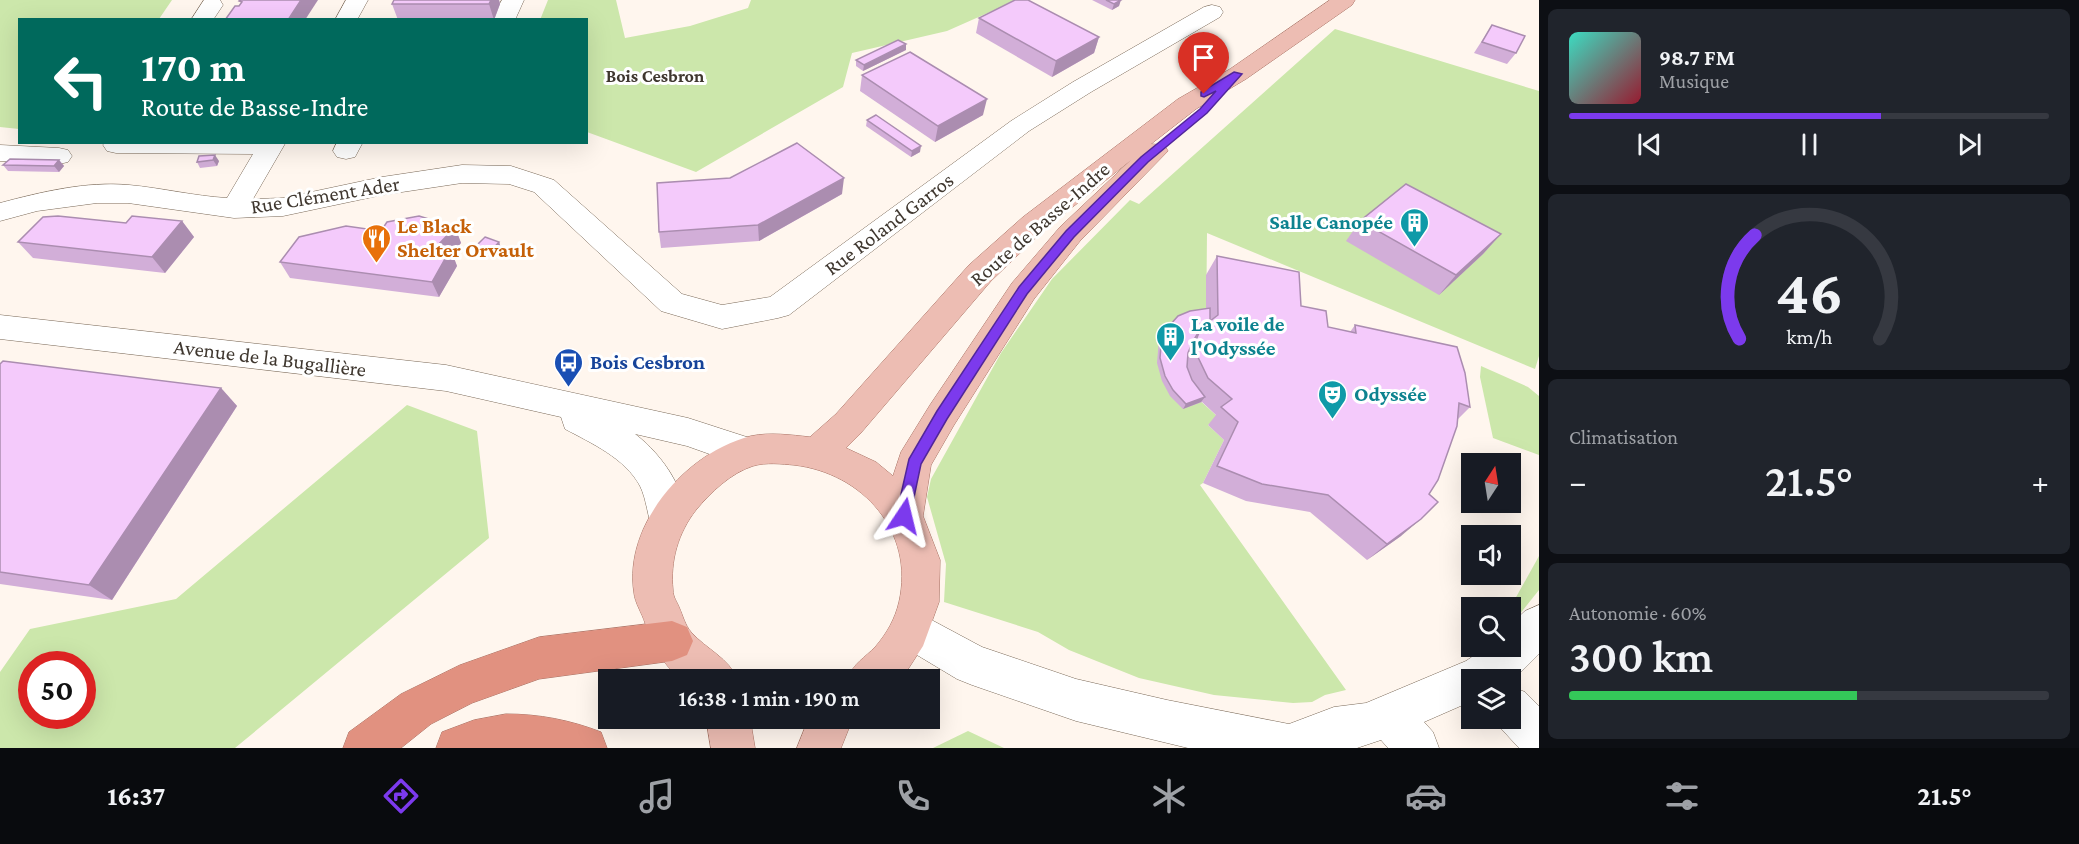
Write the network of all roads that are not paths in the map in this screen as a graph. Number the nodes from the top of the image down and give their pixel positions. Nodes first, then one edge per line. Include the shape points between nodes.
1 (357, 0) edge
2 (513, 0) edge
3 (1344, 0) edge
4 (1212, 12) dead end
5 (347, 18) edge
6 (504, 18) edge
7 (1238, 74) junction
8 (272, 144) edge
9 (116, 145) dead end
10 (0, 153) edge
11 (59, 156) dead end
12 (234, 209) junction
13 (569, 210) joint
14 (0, 212) edge
15 (0, 327) edge
16 (538, 399) junction
17 (746, 452) junction
18 (818, 453) junction
19 (904, 516) junction
20 (667, 520) junction
21 (1539, 625) edge
22 (911, 629) junction
23 (672, 641) junction
24 (701, 669) edge
25 (880, 669) edge
26 (1495, 669) edge
27 (1461, 686) edge
28 (1388, 715) junction
29 (1521, 718) edge
30 (730, 729) edge
31 (827, 729) edge
32 (1539, 736) edge
33 (1294, 747) edge
34 (365, 748) edge
35 (458, 748) edge
36 (585, 748) edge
37 (733, 748) edge
38 (819, 748) edge
39 (1417, 748) edge

1 - 5 street
2 - 6 street
3 - 7 main road, Route de Basse-Indre
4 - 13 street, Rue Roland Garros via 1020,126 778,307 722,317 672,303
7 - 18 main road, Route de Basse-Indre via 1178,111 1024,232 980,273
7 - 19 main road, Route de Basse-Indre via 1070,234 1023,291 914,463
8 - 9 street
8 - 12 street
10 - 11 street
12 - 13 street, Rue Clément Ader via 283,207 462,174 512,175 544,186
12 - 14 street, Rue Clément Ader via 128,194 97,194 37,202
15 - 16 street, Avenue de la Bugallière via 446,378
16 - 17 street, Avenue de la Bugallière via 688,432
16 - 20 street, Avenue de la Bugallière via 610,436 643,461 656,481
17 - 18 main road via 783,449
17 - 20 main road via 694,485
18 - 19 main road via 862,473 881,488
19 - 22 main road via 918,546 921,567 918,609
20 - 23 main road via 654,556 653,592
21 - 26 street
22 - 25 main road via 894,656
22 - 33 street via 972,664 1076,700
23 - 24 main road
23 - 34 highway via 539,658 505,669 416,709
27 - 28 street
28 - 33 street via 1366,725 1334,729
28 - 39 street
29 - 32 street
30 - 37 main road
31 - 38 main road
35 - 36 highway via 477,740 527,734

